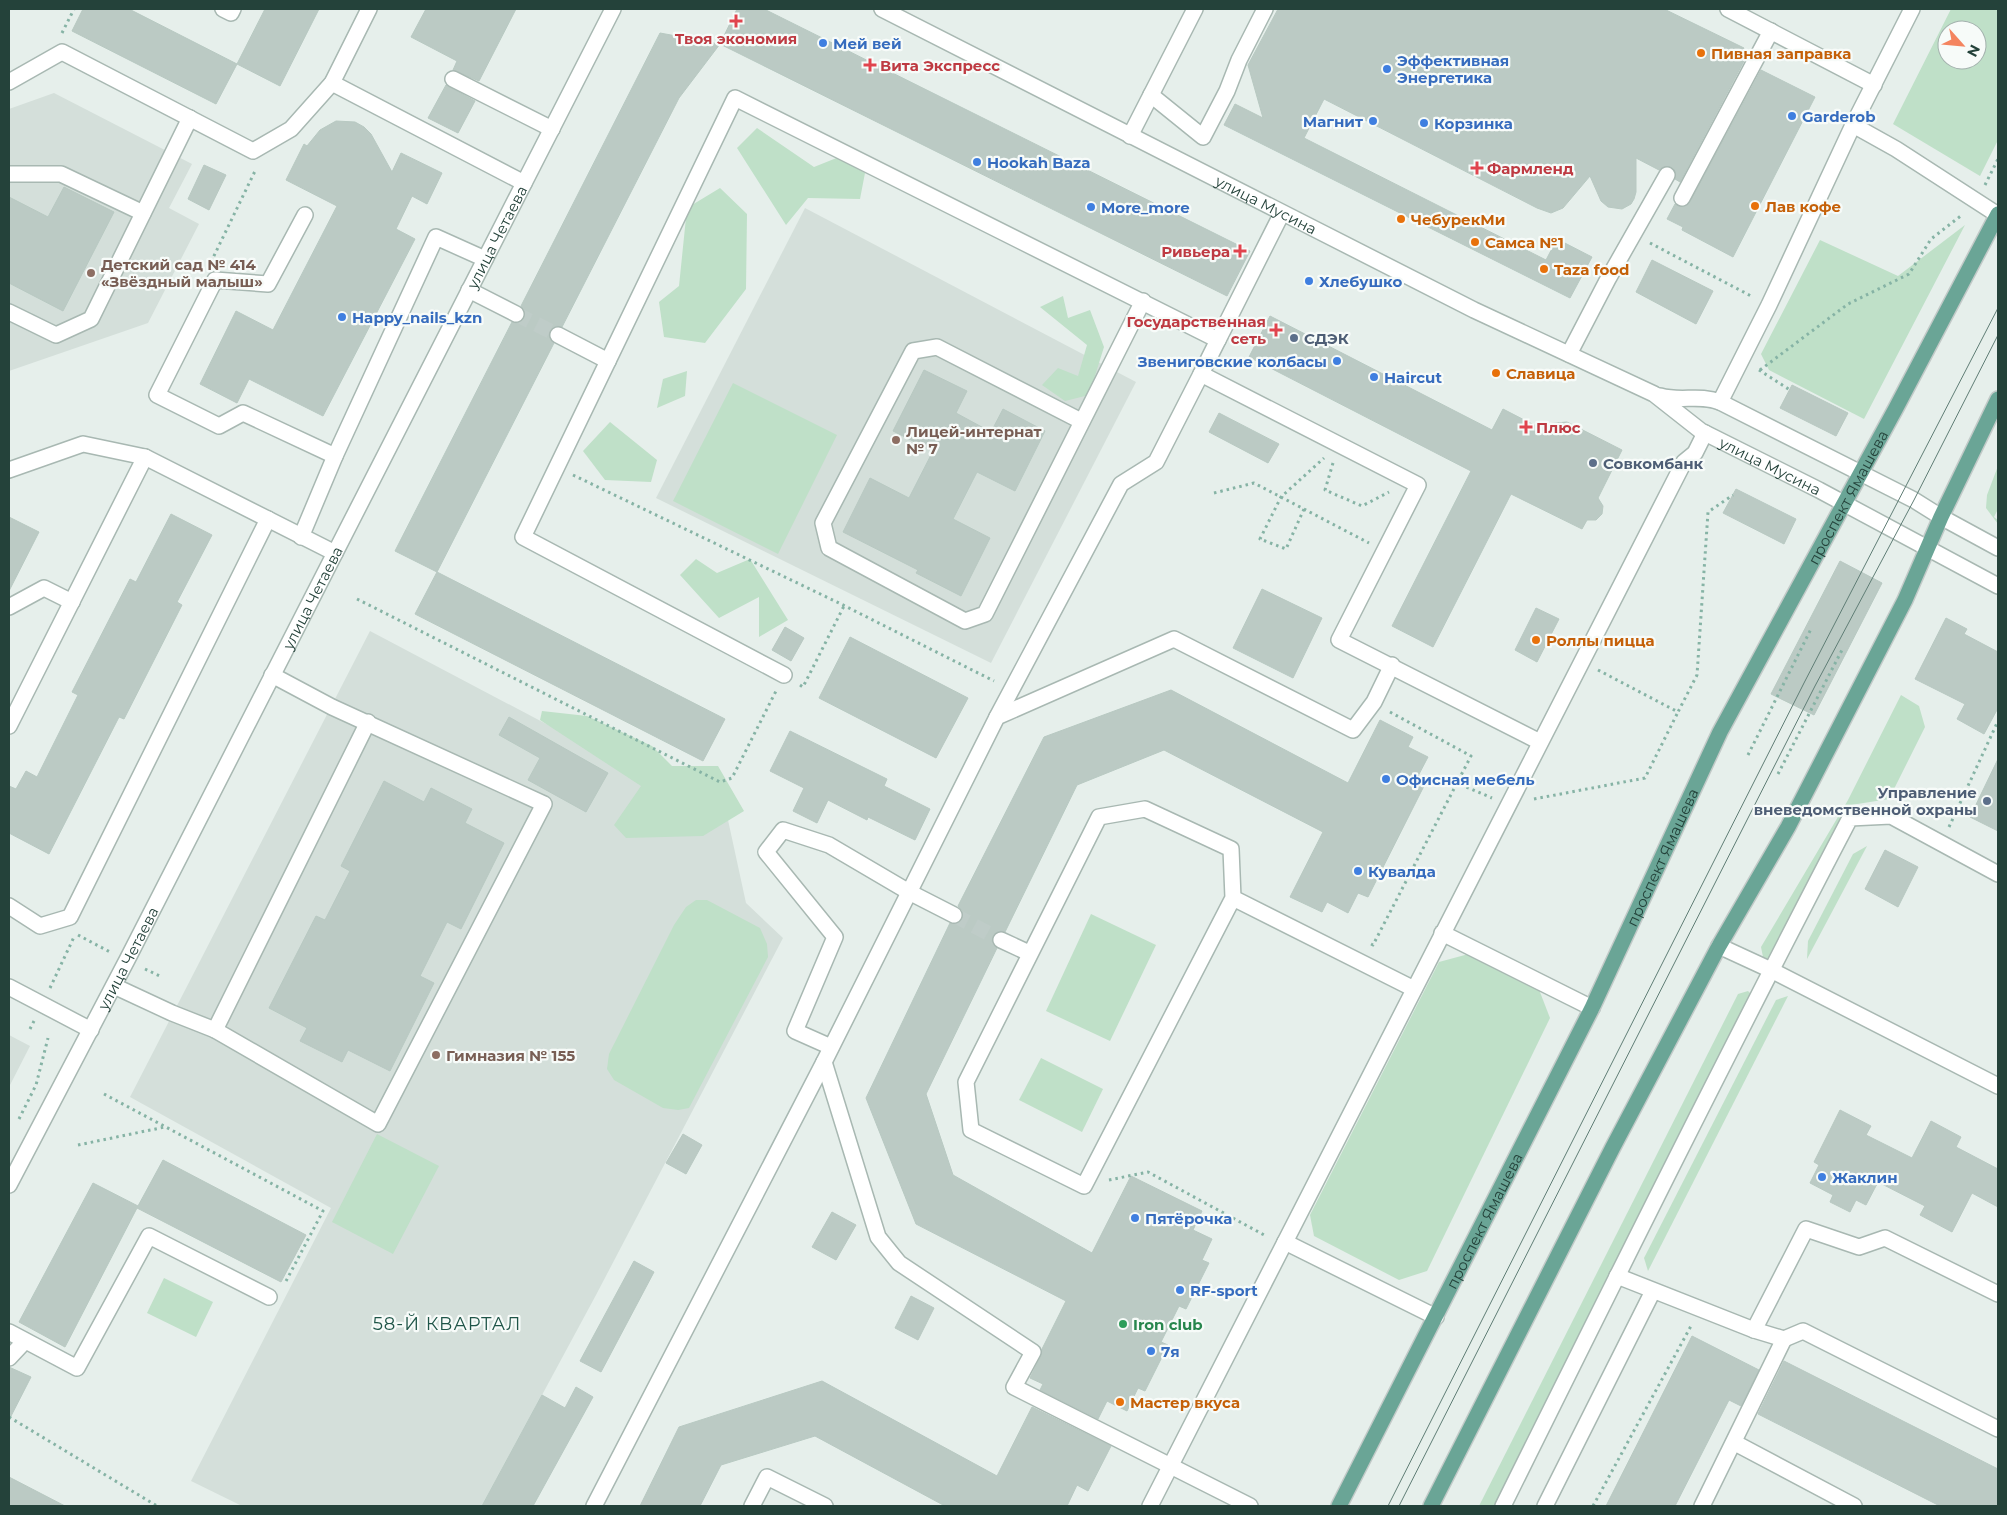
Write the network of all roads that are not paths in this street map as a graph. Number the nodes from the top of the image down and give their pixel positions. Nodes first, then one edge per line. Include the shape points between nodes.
1 (223, 9) edge
2 (233, 9) edge
3 (368, 9) edge
4 (613, 9) edge
5 (1195, 9) edge
6 (1266, 9) edge
7 (1728, 9) edge
8 (1912, 9) edge
9 (891, 11) edge
10 (1770, 31) junction
11 (453, 79) dead end
12 (9, 82) edge
13 (332, 83) junction
14 (1874, 85) junction
15 (1151, 96) junction
16 (190, 118) junction
17 (1853, 125) junction
18 (552, 129) junction
19 (1130, 136) junction
20 (9, 174) edge
21 (1667, 175) dead end
22 (524, 183) junction
23 (1682, 198) dead end
24 (144, 213) junction
25 (1282, 213) junction
26 (1998, 214) edge
27 (305, 215) dead end
28 (484, 259) junction
29 (469, 290) junction
30 (1143, 301) junction
31 (9, 312) edge
32 (516, 314) tunnel mouth
33 (558, 335) tunnel mouth
34 (1218, 340) junction
35 (1569, 354) junction
36 (608, 360) junction
37 (1201, 374) junction
38 (1654, 394) junction
39 (1998, 399) edge
40 (1720, 402) junction
41 (1082, 421) junction
42 (1705, 433) junction
43 (335, 456) junction
44 (145, 457) junction
45 (9, 470) edge
46 (1860, 474) junction
47 (1844, 504) junction
48 (1941, 517) junction
49 (268, 519) junction
50 (302, 537) junction
51 (1927, 548) junction
52 (1998, 548) edge
53 (335, 553) junction
54 (1998, 586) edge
55 (72, 602) junction
56 (9, 607) edge
57 (1392, 666) junction
58 (272, 675) junction
59 (784, 675) road end
60 (997, 717) junction
61 (368, 722) junction
62 (9, 726) edge
63 (1540, 742) junction
64 (1998, 874) edge
65 (909, 892) junction
66 (1233, 898) junction
67 (9, 906) edge
68 (954, 914) tunnel mouth
69 (1442, 933) junction
70 (1001, 940) tunnel mouth
71 (1719, 946) junction
72 (1029, 953) junction
73 (1771, 970) junction
74 (114, 986) junction
75 (9, 987) edge
76 (1414, 989) junction
77 (1592, 1008) junction
78 (91, 1030) junction
79 (215, 1030) junction
80 (832, 1047) junction
81 (824, 1062) junction
82 (1998, 1086) edge
83 (9, 1185) edge
84 (1284, 1244) junction
85 (1617, 1276) junction
86 (1653, 1291) junction
87 (1998, 1294) edge
88 (269, 1297) dead end
89 (1436, 1317) junction
90 (1754, 1330) junction
91 (9, 1332) edge
92 (1784, 1339) junction
93 (25, 1341) junction
94 (9, 1358) edge
95 (1998, 1429) edge
96 (1737, 1444) dead end
97 (1170, 1467) junction
98 (594, 1506) edge
99 (752, 1506) edge
100 (825, 1506) edge
101 (1150, 1506) edge
102 (1250, 1506) edge
103 (1339, 1506) edge
104 (1430, 1506) edge
105 (1503, 1506) edge
106 (1545, 1506) edge
107 (1702, 1506) edge
108 (1854, 1506) edge

1 - 2 street via 231,13
3 - 13 street
4 - 18 street, улица Четаева
5 - 15 street
6 - 15 street via 1203,137
7 - 10 street
8 - 14 street
9 - 19 street, улица Мусина
10 - 14 street
10 - 23 street
11 - 18 street
12 - 16 street via 62,52
13 - 16 street via 291,129 253,151
13 - 22 street
14 - 17 street
15 - 19 street
16 - 24 street
17 - 26 street
17 - 40 street
18 - 22 street, улица Четаева
19 - 25 street, улица Мусина
20 - 24 street via 61,174
21 - 35 street
22 - 28 street, улица Четаева
24 - 31 street via 91,318 56,334
25 - 34 street
25 - 35 street, улица Мусина
26 - 46 main road, проспект Ямашева
27 - 43 street via 268,284 215,280 157,395 218,426 243,413
28 - 29 street, улица Четаева
28 - 43 street via 436,237
29 - 32 street
29 - 53 street, улица Четаева
30 - 34 street
30 - 36 street via 735,98
30 - 41 street
33 - 36 street
34 - 37 street
35 - 38 street, улица Мусина
36 - 59 street via 523,537
37 - 57 street via 1418,486 1339,640
37 - 60 street via 1156,462 1121,484
38 - 40 street, улица Мусина via 1674,400 1702,397
38 - 42 street, улица Мусина
39 - 48 main road
40 - 46 street, улица Мусина
41 - 41 street via 985,614 965,621 829,548 822,523 913,351 937,347
42 - 47 street, улица Мусина
42 - 63 street via 1695,453 1684,462
43 - 50 street
44 - 45 street via 83,444
44 - 49 street
44 - 55 street
46 - 47 main road, проспект Ямашева
46 - 48 street, улица Мусина
47 - 51 street, улица Мусина
47 - 77 main road, проспект Ямашева via 1720,732
48 - 51 main road
48 - 52 street, улица Мусина
49 - 50 street
49 - 67 street via 70,917 40,926
50 - 53 street
51 - 54 street, улица Мусина
51 - 71 main road via 1905,600 1797,809
53 - 58 street, улица Четаева
55 - 56 street via 44,588
55 - 62 street
57 - 60 street via 1374,702 1354,730 1174,639
57 - 63 street
58 - 61 street
58 - 74 street, улица Четаева
60 - 65 street
61 - 79 street
61 - 79 street via 544,804 378,1124
63 - 69 street
64 - 73 street via 1891,816 1850,818
65 - 68 street
65 - 80 street
65 - 80 street via 830,845 783,830 766,852 835,937 795,1031
66 - 72 street via 1231,849 1145,809 1099,817
66 - 72 street via 1084,1186 971,1130 966,1082
66 - 76 street
69 - 76 street
69 - 77 street
70 - 72 street
71 - 73 street
71 - 104 main road
73 - 82 street
73 - 85 street
74 - 78 street, улица Четаева
74 - 79 street via 172,1014
75 - 78 street
76 - 84 street
77 - 89 main road, проспект Ямашева
78 - 83 street, улица Четаева
80 - 81 street
81 - 97 street via 878,1237 899,1263 1033,1352 1014,1387
81 - 98 street
84 - 89 street
84 - 97 street
85 - 86 street
85 - 105 street
86 - 90 street
86 - 106 street
87 - 90 street via 1885,1238 1859,1247 1806,1229
88 - 93 street via 149,1236 77,1368
89 - 103 main road, проспект Ямашева
90 - 92 street
91 - 93 street
92 - 95 street via 1803,1331
92 - 107 street
93 - 94 street
96 - 108 street
97 - 101 street
97 - 102 street
99 - 100 street via 767,1477

